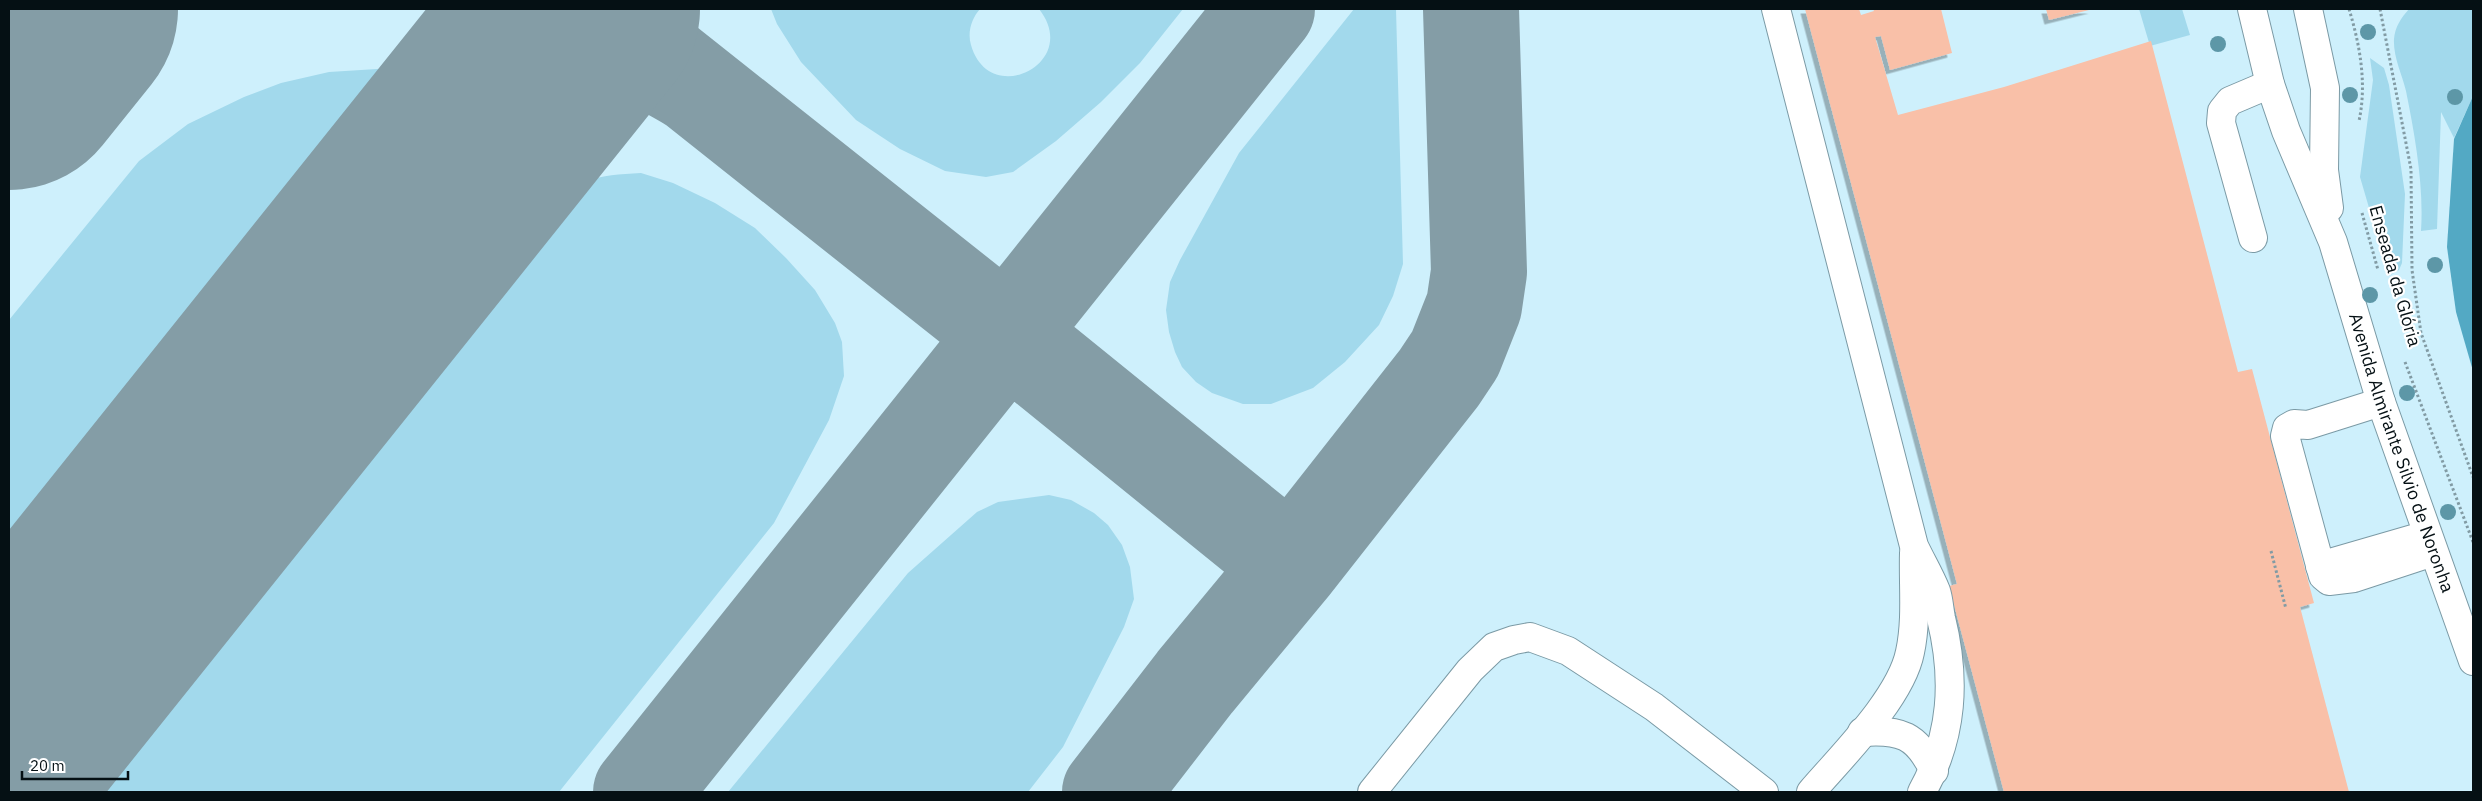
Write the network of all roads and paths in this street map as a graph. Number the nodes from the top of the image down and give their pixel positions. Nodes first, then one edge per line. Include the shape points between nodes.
1 (1776, 9) edge
2 (2252, 9) edge
3 (2308, 9) edge
4 (2350, 9) edge
5 (2380, 9) edge
6 (2270, 84) junction
7 (2359, 122) dead end
8 (2362, 212) dead end
9 (2253, 238) dead end
10 (2333, 242) junction
11 (2380, 278) dead end
12 (2402, 354) dead end
13 (2381, 402) junction
14 (2473, 477) edge
15 (2473, 542) edge
16 (2430, 544) junction
17 (1914, 546) junction
18 (2271, 551) dead end
19 (2286, 609) dead end
20 (2473, 661) edge
21 (1862, 732) junction
22 (1928, 782) edge
23 (1372, 792) edge
24 (1764, 792) edge
25 (1811, 792) edge

1 - 17 street
2 - 6 street, Avenida Almirante Silvio de Noronha
3 - 10 street, Avenida Almirante Silvio de Noronha via 2325,88 2324,170
4 - 7 path via 2361,64
5 - 14 path via 2411,169 2412,270 2421,332
6 - 9 street via 2230,101 2222,111 2221,124
6 - 10 street, Avenida Almirante Silvio de Noronha via 2286,131
8 - 11 path, Enseada da Glória
10 - 13 street, Avenida Almirante Silvio de Noronha
12 - 15 path, Enseada da Glória
13 - 16 street, Avenida Almirante Silvio de Noronha
13 - 16 street via 2286,428 2285,436 2323,576 2329,581 2354,578
16 - 20 street, Avenida Almirante Silvio de Noronha
17 - 21 street via 1914,626 1910,654 1886,701
17 - 22 street via 1936,592 1951,664 1945,737
18 - 19 path
21 - 22 street via 1902,734 1920,747
21 - 25 street
23 - 24 street via 1442,704 1494,647 1530,638 1568,651 1654,707

